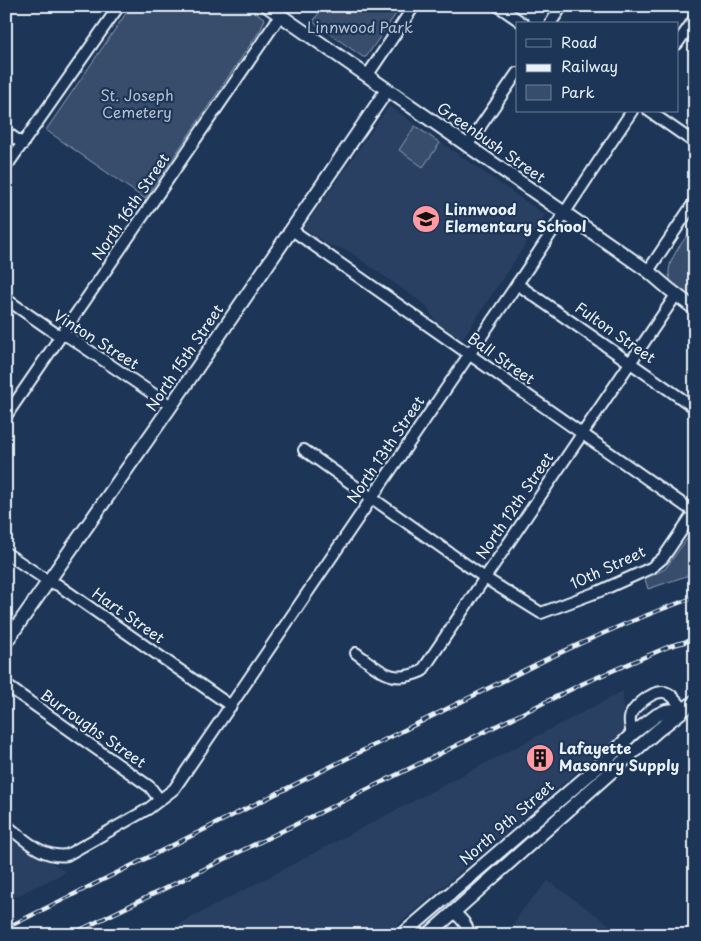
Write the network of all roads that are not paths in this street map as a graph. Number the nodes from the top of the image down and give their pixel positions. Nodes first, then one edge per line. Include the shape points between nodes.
1 (119, 6) edge
2 (267, 6) edge
3 (414, 6) edge
4 (498, 6) edge
5 (562, 6) edge
6 (280, 16) junction
7 (695, 18) edge
8 (521, 22) edge
9 (551, 22) edge
10 (678, 43) edge
11 (516, 73) edge
12 (367, 76) junction
13 (387, 90) junction
14 (631, 112) edge
15 (650, 112) edge
16 (6, 132) edge
17 (695, 142) edge
18 (23, 144) junction
19 (467, 146) junction
20 (6, 167) edge
21 (695, 201) edge
22 (564, 214) junction
23 (292, 230) junction
24 (648, 271) junction
25 (517, 284) junction
26 (676, 295) junction
27 (6, 299) edge
28 (695, 309) edge
29 (62, 335) junction
30 (468, 355) junction
31 (630, 362) junction
32 (171, 406) junction
33 (695, 408) edge
34 (6, 416) edge
35 (581, 434) junction
36 (304, 450) dead end
37 (372, 498) junction
38 (694, 511) edge
39 (6, 553) edge
40 (486, 578) junction
41 (48, 581) junction
42 (6, 642) edge
43 (356, 653) dead end
44 (6, 685) edge
45 (695, 701) edge
46 (231, 706) junction
47 (684, 709) junction
48 (695, 717) edge
49 (632, 734) junction
50 (160, 800) junction
51 (6, 825) edge
52 (454, 912) junction
53 (402, 935) edge
54 (428, 935) edge
55 (468, 935) edge

1 - 18 street
2 - 6 main road, Greenbush Street
3 - 12 street
4 - 8 street
5 - 9 street
6 - 12 main road, Greenbush Street
6 - 29 street, North 16th Street
7 - 10 street
11 - 19 street
12 - 13 main road, Greenbush Street
13 - 19 main road, Greenbush Street
13 - 23 main road, North 15th Street
14 - 22 street, North 13th Street
15 - 17 street
16 - 18 street
18 - 20 street
19 - 22 main road, Greenbush Street
21 - 24 street
22 - 24 main road, Greenbush Street
22 - 25 street, North 13th Street
23 - 30 street, Ball Street
23 - 32 main road, North 15th Street
24 - 26 main road, Greenbush Street
25 - 30 street, North 13th Street
25 - 31 street, Fulton Street
26 - 28 main road, Greenbush Street
26 - 31 street, North 12th Street
27 - 29 street, Vinton Street
29 - 32 street, Vinton Street
29 - 34 street, North 16th Street
30 - 35 street, Ball Street
30 - 37 street, North 13th Street
31 - 33 street, Fulton Street
31 - 35 street, North 12th Street
32 - 41 main road, North 15th Street
35 - 38 street, Ball Street
35 - 40 street, North 12th Street
36 - 37 street
37 - 40 street
37 - 46 street, North 13th Street
38 - 40 street, 10th Street via 663,558 651,568 541,613
39 - 41 street, Hart Street
40 - 43 street, North 12th Street via 422,671 410,677 387,675
41 - 42 main road, North 15th Street
41 - 46 street, Hart Street
44 - 50 street, Burroughs Street via 150,787
45 - 47 main road, North 9th Street
46 - 50 street, North 13th Street via 174,789
47 - 48 main road
47 - 49 main road, North 9th Street via 666,711
47 - 49 street via 666,693 655,694 633,710 629,721
47 - 52 main road, North 9th Street
49 - 53 main road, North 9th Street
50 - 51 street, North 13th Street via 108,833 59,857 40,851
52 - 54 main road, North 9th Street
52 - 55 street via 466,926

